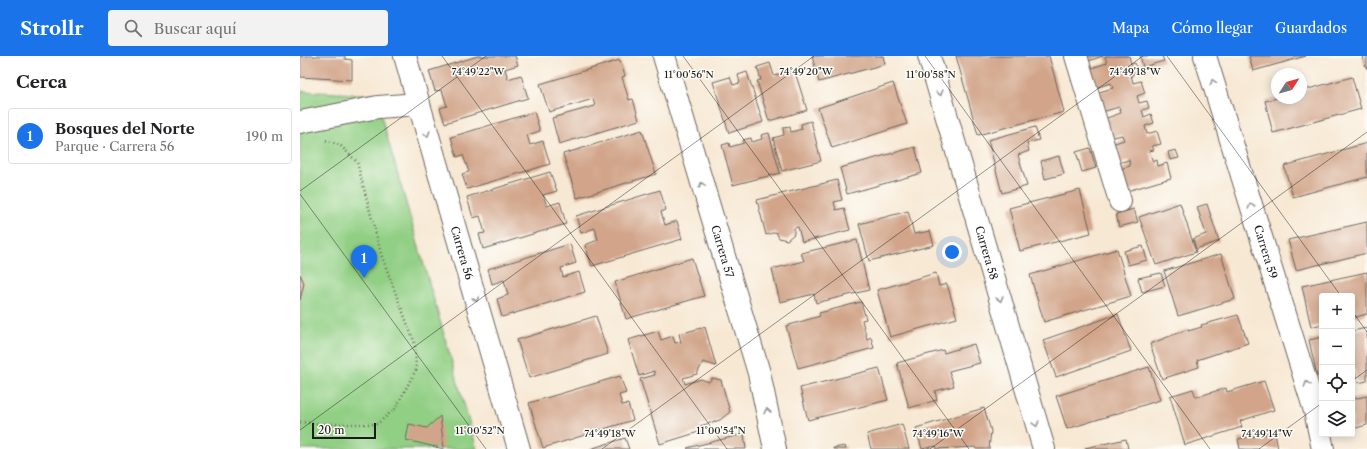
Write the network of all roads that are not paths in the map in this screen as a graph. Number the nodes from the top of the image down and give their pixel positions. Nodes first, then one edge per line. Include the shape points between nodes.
1 (405, 56) edge
2 (664, 56) edge
3 (929, 56) edge
4 (1076, 56) edge
5 (1205, 56) edge
6 (419, 104) junction
7 (300, 122) edge
8 (1120, 201) dead end
9 (519, 449) edge
10 (775, 449) edge
11 (1044, 449) edge
12 (1323, 449) edge

1 - 6 street, Carrera 56
10 -> 2 street, Carrera 57 via 759,373
3 -> 11 street, Carrera 58
4 - 8 street
12 -> 5 street, Carrera 59 via 1315,411
6 - 7 street via 378,107
6 -> 9 street, Carrera 56

